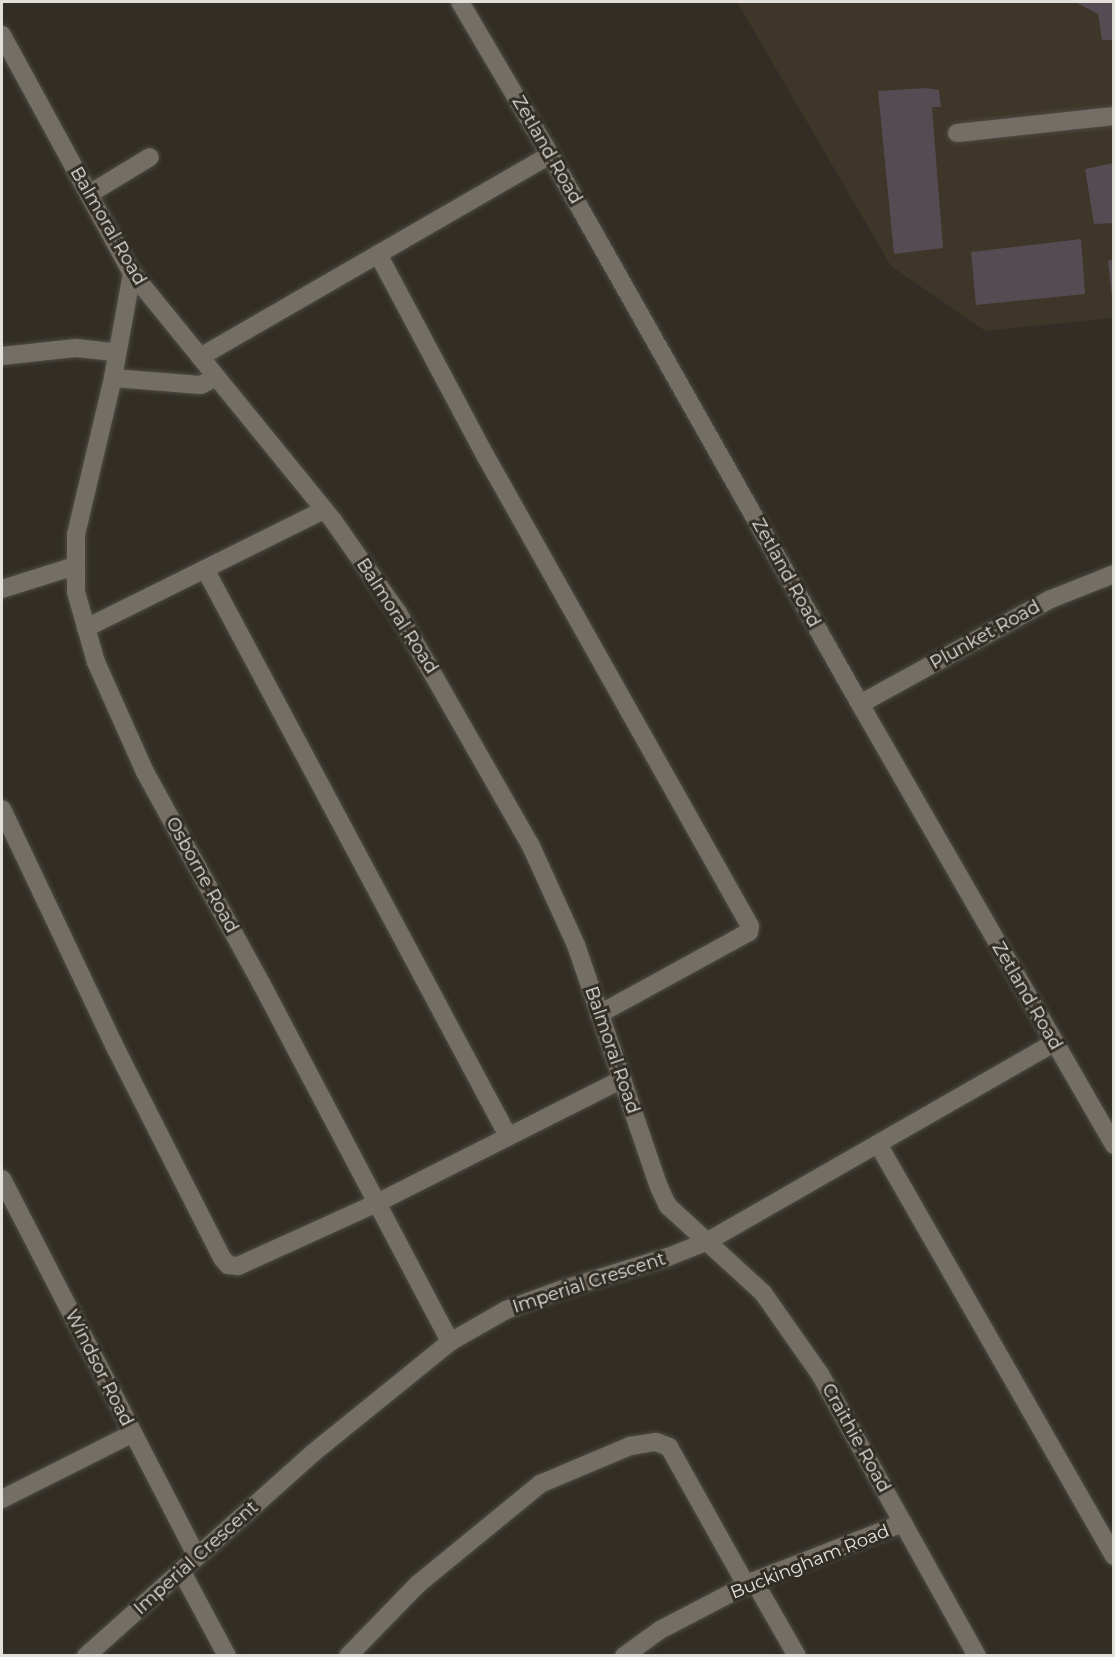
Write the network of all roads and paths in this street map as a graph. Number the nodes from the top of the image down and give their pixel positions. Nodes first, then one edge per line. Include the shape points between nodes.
1 (460, 2) edge
2 (2, 35) edge
3 (1113, 116) edge
4 (957, 133) dead end
5 (550, 154) junction
6 (150, 157) dead end
7 (88, 194) junction
8 (378, 254) junction
9 (132, 273) junction
10 (115, 352) junction
11 (2, 356) edge
12 (200, 357) junction
13 (216, 377) junction
14 (113, 378) junction
15 (324, 510) junction
16 (75, 566) junction
17 (205, 568) junction
18 (1113, 574) edge
19 (2, 590) edge
20 (86, 628) junction
21 (860, 704) junction
22 (2, 809) edge
23 (599, 1014) junction
24 (1054, 1043) junction
25 (622, 1079) junction
26 (508, 1136) junction
27 (878, 1144) junction
28 (1113, 1144) edge
29 (2, 1179) edge
30 (377, 1203) junction
31 (708, 1241) junction
32 (450, 1342) junction
33 (133, 1433) junction
34 (2, 1499) edge
35 (903, 1523) junction
36 (1113, 1556) edge
37 (197, 1557) junction
38 (182, 1572) junction
39 (750, 1583) junction
40 (86, 1656) edge
41 (227, 1656) edge
42 (348, 1656) edge
43 (624, 1656) edge
44 (796, 1656) edge
45 (977, 1656) edge

1 - 5 street, Zetland Road
2 - 7 street, Balmoral Road
3 - 4 street
5 - 8 street
5 - 21 street, Zetland Road
6 - 7 street
7 - 9 street, Balmoral Road
8 - 12 street
8 - 23 street via 484,455 750,926 749,932
9 - 10 street, Osborne Road
9 - 12 street, Balmoral Road
10 - 11 street via 76,348
10 - 14 street, Osborne Road
12 - 13 street, Balmoral Road
13 - 14 street via 201,385
13 - 15 street, Balmoral Road
14 - 16 street, Osborne Road via 76,536
15 - 17 street
15 - 23 street, Balmoral Road via 398,613 524,834 576,945
16 - 19 street
16 - 20 street, Osborne Road via 76,592
17 - 20 street
17 - 26 street
18 - 21 street, Plunket Road via 1051,599
20 - 30 street, Osborne Road via 96,662 145,772
21 - 24 street, Zetland Road
22 - 30 street via 116,1048 228,1265 237,1266
23 - 25 street, Balmoral Road
24 - 27 street, Imperial Crescent
24 - 28 street, Zetland Road
25 - 26 street
25 - 31 street, Balmoral Road via 669,1206
26 - 30 street
27 - 31 street, Imperial Crescent
27 - 36 street
29 - 33 street, Windsor Road
30 - 32 street, Osborne Road
31 - 32 street, Imperial Crescent via 506,1310
31 - 35 street, Craithie Road via 763,1293 807,1356
32 - 37 street, Imperial Crescent via 313,1453
33 - 34 street
33 - 37 street, Windsor Road
35 - 39 street, Buckingham Road
35 - 45 street, Craithie Road
37 - 38 street, Imperial Crescent
38 - 40 street, Imperial Crescent
38 - 41 street
39 - 42 street via 669,1447 656,1442 630,1446 540,1484 418,1584
39 - 43 street, Buckingham Road via 660,1630
39 - 44 street

